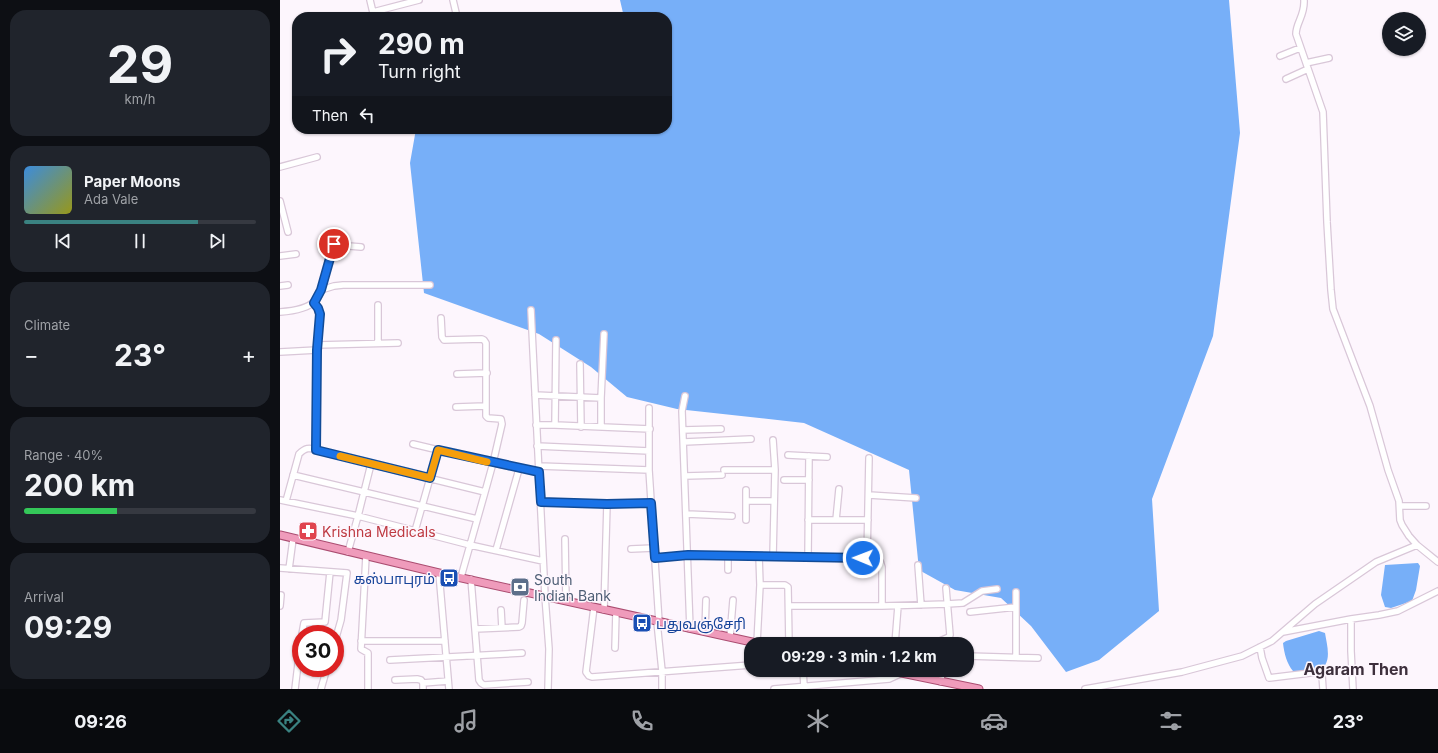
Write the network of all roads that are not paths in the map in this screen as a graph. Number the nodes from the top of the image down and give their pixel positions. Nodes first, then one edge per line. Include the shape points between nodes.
1 (370, 0) edge
2 (419, 0) edge
3 (453, 0) edge
4 (1304, 0) edge
5 (373, 12) edge
6 (383, 12) edge
7 (454, 12) edge
8 (1300, 48) junction
9 (1280, 56) dead end
10 (1329, 58) dead end
11 (1306, 63) junction
12 (1308, 70) junction
13 (1286, 79) dead end
14 (317, 157) dead end
15 (280, 167) edge
16 (280, 201) edge
17 (288, 232) dead end
18 (361, 247) dead end
19 (296, 254) dead end
20 (280, 256) edge
21 (430, 284) dead end
22 (288, 285) dead end
23 (280, 286) edge
24 (321, 290) junction
25 (314, 303) junction
26 (378, 305) dead end
27 (531, 310) dead end
28 (280, 312) edge
29 (441, 318) dead end
30 (604, 334) dead end
31 (556, 340) dead end
32 (378, 343) junction
33 (398, 344) dead end
34 (317, 348) junction
35 (280, 352) edge
36 (580, 364) dead end
37 (486, 373) junction
38 (457, 374) dead end
39 (535, 396) junction
40 (685, 396) dead end
41 (555, 397) junction
42 (581, 398) junction
43 (601, 398) junction
44 (485, 406) junction
45 (456, 407) dead end
46 (649, 408) dead end
47 (536, 425) junction
48 (555, 426) junction
49 (581, 427) junction
50 (601, 427) junction
51 (650, 429) junction
52 (721, 429) dead end
53 (684, 430) junction
54 (751, 439) dead end
55 (773, 440) dead end
56 (684, 442) junction
57 (414, 444) dead end
58 (538, 446) junction
59 (316, 450) junction
60 (438, 450) junction
61 (650, 450) junction
62 (788, 455) dead end
63 (808, 456) junction
64 (827, 457) dead end
65 (869, 458) dead end
66 (493, 463) junction
67 (371, 464) junction
68 (519, 469) junction
69 (539, 469) junction
70 (649, 470) junction
71 (775, 470) junction
72 (293, 475) junction
73 (685, 476) junction
74 (430, 478) junction
75 (784, 480) dead end
76 (808, 480) junction
77 (838, 489) dead end
78 (746, 490) dead end
79 (364, 491) junction
80 (485, 492) junction
81 (868, 495) junction
82 (916, 498) dead end
83 (283, 501) edge
84 (746, 501) junction
85 (774, 501) junction
86 (541, 502) junction
87 (651, 503) junction
88 (607, 504) junction
89 (422, 506) junction
90 (1400, 506) junction
91 (1426, 506) dead end
92 (687, 514) junction
93 (358, 516) junction
94 (732, 516) dead end
95 (477, 519) junction
96 (746, 520) dead end
97 (808, 520) junction
98 (836, 520) junction
99 (868, 520) junction
100 (415, 531) junction
101 (280, 536) edge
102 (293, 538) junction
103 (565, 538) dead end
104 (470, 545) junction
105 (1417, 545) junction
106 (654, 548) junction
107 (631, 549) dead end
108 (496, 550) junction
109 (348, 552) junction
110 (688, 555) junction
111 (728, 555) junction
112 (366, 556) junction
113 (759, 556) junction
114 (773, 556) junction
115 (808, 557) junction
116 (655, 558) junction
117 (867, 558) junction
118 (543, 561) junction
119 (1438, 562) edge
120 (918, 565) dead end
121 (280, 568) edge
122 (289, 569) junction
123 (728, 570) dead end
124 (330, 572) junction
125 (439, 573) junction
126 (461, 577) junction
127 (471, 580) junction
128 (760, 585) junction
129 (946, 588) dead end
130 (997, 589) dead end
131 (1438, 591) edge
132 (1016, 592) dead end
133 (282, 595) dead end
134 (545, 596) junction
135 (524, 600) dead end
136 (706, 600) dead end
137 (733, 600) dead end
138 (566, 601) junction
139 (947, 604) junction
140 (921, 605) junction
141 (280, 606) edge
142 (789, 606) junction
143 (882, 606) junction
144 (898, 606) junction
145 (594, 607) junction
146 (1016, 607) junction
147 (501, 610) dead end
148 (604, 610) junction
149 (616, 612) junction
150 (970, 612) dead end
151 (1351, 619) junction
152 (658, 622) junction
153 (304, 625) edge
154 (340, 625) edge
155 (475, 628) junction
156 (502, 628) junction
157 (690, 629) junction
158 (705, 632) junction
159 (1281, 633) junction
160 (730, 637) junction
161 (759, 637) edge
162 (789, 637) edge
163 (895, 637) edge
164 (949, 637) edge
165 (744, 640) edge
166 (362, 641) junction
167 (445, 641) junction
168 (1260, 647) junction
169 (615, 648) dead end
170 (522, 653) dead end
171 (477, 656) junction
172 (974, 656) edge
173 (446, 657) junction
174 (1016, 657) junction
175 (1038, 658) dead end
176 (390, 660) dead end
177 (744, 665) edge
178 (662, 671) junction
179 (296, 677) edge
180 (324, 677) edge
181 (803, 677) edge
182 (893, 677) edge
183 (919, 677) edge
184 (941, 677) edge
185 (395, 680) dead end
186 (448, 681) junction
187 (528, 682) dead end
188 (941, 682) junction
189 (423, 686) edge
190 (512, 686) edge
191 (804, 686) junction
192 (949, 686) edge
193 (548, 688) dead end
194 (294, 689) edge
195 (321, 689) edge
196 (368, 689) edge
197 (449, 689) edge
198 (662, 689) edge
199 (774, 689) edge
200 (979, 689) edge
201 (1085, 689) edge
202 (1323, 689) edge
203 (1354, 689) edge

1 - 5 street
2 - 6 street
3 - 7 street
4 - 8 street via 1303,15 1296,30
8 - 9 street
8 - 11 street
10 - 11 street
11 - 12 street
12 - 13 street
12 - 90 street via 1323,112 1333,306 1367,395
14 - 15 street
16 - 17 street
18 - 24 street via 348,246 340,242 334,244
19 - 20 street
21 - 24 street via 343,285
22 - 23 street
24 - 25 street
25 - 28 street via 300,310
25 - 34 street via 320,314
26 - 32 street
27 - 39 street
29 - 37 street via 444,340 485,341
30 - 43 street
31 - 41 street
32 - 33 street
32 - 34 street
34 - 35 street
34 - 59 street
36 - 42 street
37 - 38 street
37 - 44 street
39 - 41 street
39 - 47 street
40 - 53 street via 682,411
41 - 42 street
41 - 48 street
42 - 43 street
42 - 49 street
43 - 50 street
44 - 45 street
44 - 66 street via 488,418 502,421
46 - 51 street
47 - 48 street
47 - 58 street
48 - 49 street
49 - 50 street
50 - 51 street
51 - 61 street
52 - 53 street
53 - 56 street
54 - 56 street
55 - 71 street
56 - 73 street
57 - 60 street
58 - 61 street
58 - 69 street
59 - 67 street
59 - 72 street via 304,449 299,454
60 - 66 street
60 - 74 street
61 - 70 street
62 - 63 street
63 - 64 street
63 - 76 street
65 - 81 street
66 - 68 street
66 - 80 street
67 - 74 street
67 - 79 street
68 - 69 street
68 - 108 street
69 - 70 street
69 - 86 street
70 - 87 street
71 - 73 street
71 - 85 street
72 - 79 street
72 - 83 street
73 - 92 street
74 - 80 street
74 - 89 street
75 - 76 street
76 - 97 street
77 - 98 street
78 - 84 street
79 - 89 street
79 - 93 street
80 - 95 street
81 - 82 street
81 - 99 street
83 - 93 street
84 - 85 street
84 - 96 street
85 - 114 street
86 - 88 street
86 - 118 street
87 - 88 street
87 - 106 street
88 - 148 street
89 - 95 street
89 - 100 street
90 - 91 street
90 - 105 street via 1402,526
92 - 94 street
92 - 110 street
93 - 100 street
93 - 109 street
95 - 104 street
97 - 98 street
97 - 115 street
98 - 99 street
99 - 117 street
100 - 104 street
101 - 102 main road
102 - 109 main road
102 - 122 street
103 - 138 street
104 - 108 street
104 - 126 street
105 - 119 street
105 - 159 street via 1376,562 1315,604
106 - 107 street
106 - 116 street
108 - 118 street
109 - 112 main road
110 - 111 street
110 - 116 street
110 - 157 street
111 - 113 street
111 - 123 street
112 - 125 main road
112 - 166 street
113 - 114 street
113 - 128 street
114 - 115 street
115 - 117 street
116 - 152 street
117 - 143 street via 880,561
118 - 134 street
120 - 140 street
121 - 122 street
122 - 124 street
124 - 153 street via 325,622
124 - 154 street via 346,572 348,575
125 - 126 main road
125 - 167 street
126 - 127 main road
127 - 134 main road
127 - 155 street
128 - 142 street via 787,586
128 - 161 street
129 - 139 street
130 - 139 street via 982,591 963,603
131 - 151 street via 1398,610
132 - 146 street
133 - 141 street
134 - 138 main road
134 - 193 street via 549,649
135 - 156 street via 521,626
136 - 158 street
137 - 160 street
138 - 145 main road
139 - 140 street
139 - 164 street
140 - 144 street
142 - 143 street
142 - 162 street
143 - 144 street
144 - 163 street
145 - 148 main road
145 - 178 street via 586,672 589,676
146 - 150 street
146 - 174 street
147 - 156 street
148 - 149 main road
149 - 152 main road
149 - 169 street
151 - 159 street
151 - 203 street
152 - 157 main road
152 - 178 street
155 - 156 street
155 - 171 street
157 - 158 main road
158 - 160 main road
159 - 168 street
160 - 165 main road
166 - 167 street
166 - 196 street via 361,650 368,654
167 - 173 street
168 - 201 street via 1242,656 1182,672
168 - 202 street via 1269,678 1318,672 1322,675
170 - 171 street
171 - 173 street
171 - 190 street via 481,683
172 - 174 street
173 - 176 street
173 - 186 street
174 - 175 street
177 - 178 street
178 - 198 street
179 - 194 street
180 - 195 street
181 - 191 street
182 - 191 street
183 - 188 main road
184 - 188 street
185 - 189 street via 417,679 421,680
186 - 189 street
186 - 197 street
187 - 190 street
188 - 192 main road
191 - 199 street
192 - 200 main road

